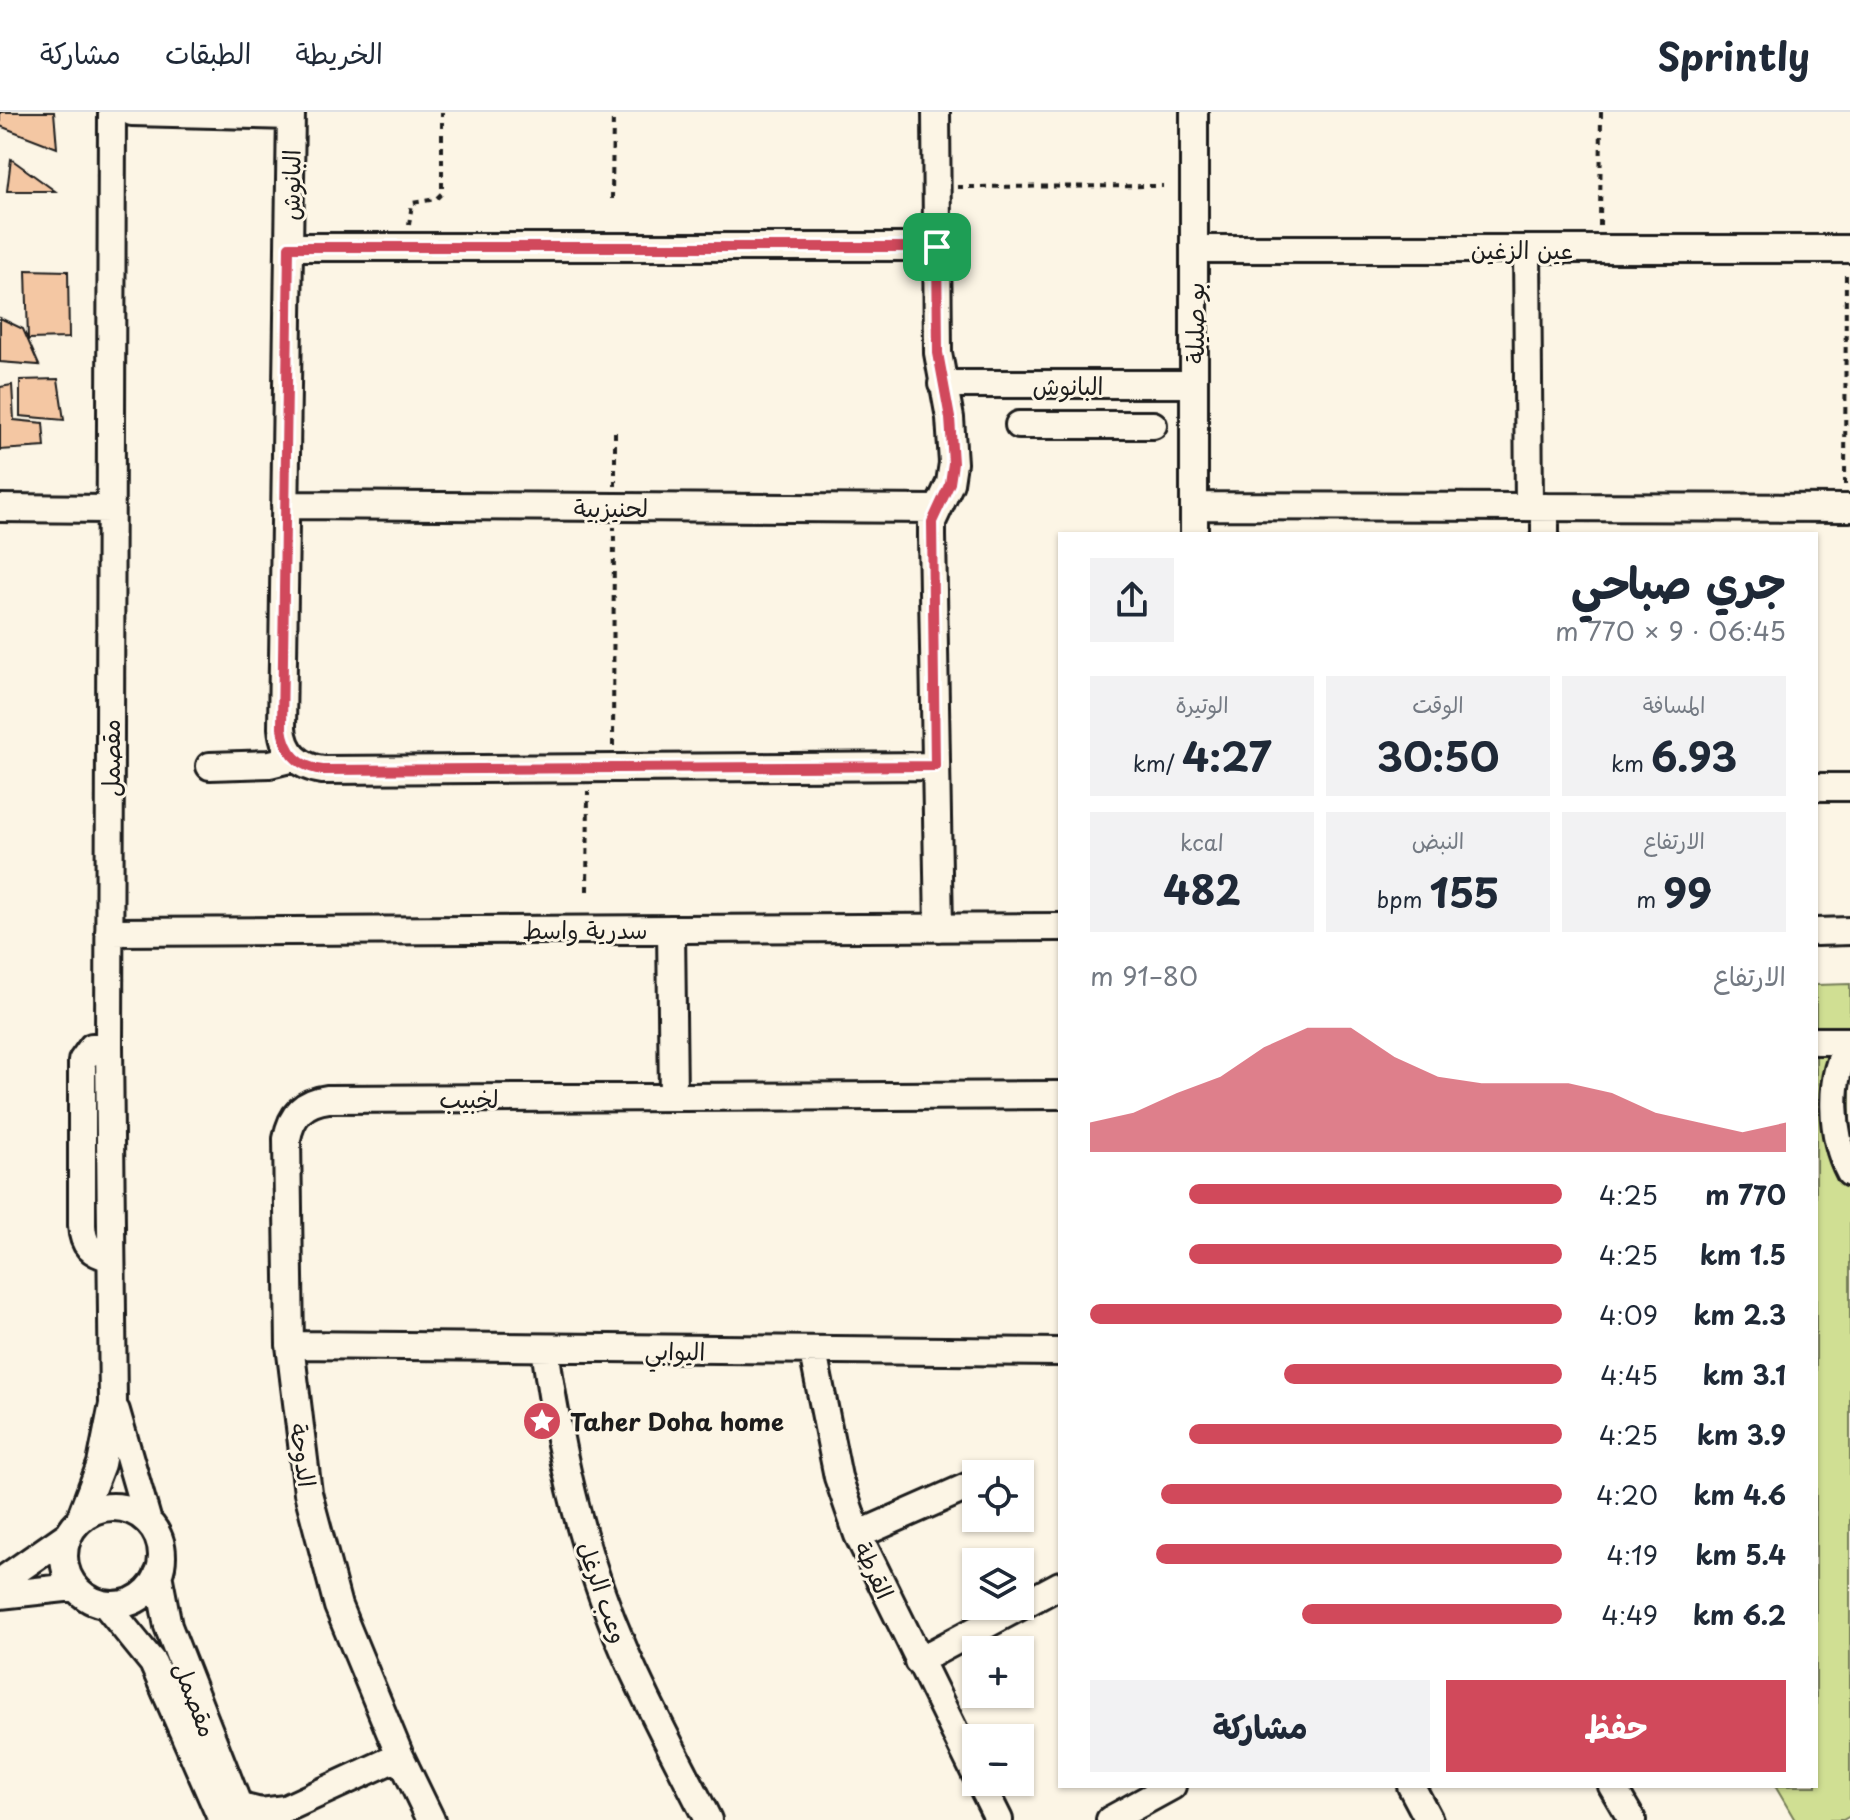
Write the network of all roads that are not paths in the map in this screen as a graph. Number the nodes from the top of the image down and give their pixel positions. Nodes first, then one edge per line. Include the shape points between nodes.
1 (112, 112) edge
2 (132, 112) edge
3 (936, 112) edge
4 (1194, 112) edge
5 (291, 114) edge
6 (289, 247) junction
7 (937, 247) junction
8 (1194, 249) junction
9 (1527, 249) junction
10 (1848, 249) edge
11 (942, 384) junction
12 (1194, 384) junction
13 (1086, 385) junction
14 (1019, 425) dead end
15 (1085, 425) junction
16 (1153, 425) dead end
17 (285, 505) junction
18 (1194, 506) junction
19 (1537, 507) junction
20 (0, 508) edge
21 (1848, 508) edge
22 (110, 509) junction
23 (937, 509) junction
24 (1194, 532) edge
25 (1544, 532) edge
26 (294, 758) junction
27 (210, 766) dead end
28 (935, 766) junction
29 (1818, 787) edge
30 (1850, 787) edge
31 (1058, 927) edge
32 (939, 928) junction
33 (671, 929) junction
34 (1850, 931) edge
35 (109, 932) junction
36 (1818, 932) edge
37 (1818, 1041) edge
38 (1850, 1041) edge
39 (1058, 1095) edge
40 (673, 1097) junction
41 (287, 1139) joint
42 (1848, 1166) edge
43 (290, 1345) junction
44 (545, 1348) junction
45 (813, 1352) junction
46 (1058, 1358) edge
47 (113, 1404) junction
48 (962, 1489) edge
49 (148, 1522) junction
50 (75, 1527) junction
51 (858, 1535) junction
52 (158, 1574) junction
53 (0, 1582) edge
54 (1058, 1586) edge
55 (74, 1587) junction
56 (0, 1595) edge
57 (106, 1605) junction
58 (918, 1661) junction
59 (962, 1747) edge
60 (400, 1756) junction
61 (1168, 1788) edge
62 (1412, 1788) edge
63 (1613, 1788) edge
64 (987, 1796) edge
65 (279, 1814) edge
66 (234, 1815) edge
67 (431, 1820) edge
68 (708, 1820) edge
69 (999, 1820) edge
70 (1110, 1820) edge
71 (1429, 1820) edge
72 (1632, 1820) edge

1 - 22 street, مقصمل
2 - 5 street, البانوش
3 - 7 street
4 - 8 street, بو صليلة
5 - 6 street, البانوش
6 - 7 street
6 - 17 street, البانوش
7 - 11 street
8 - 9 street, عين الزغين
8 - 12 street, بو صليلة
9 - 10 street, عين الزغين
9 - 19 street
11 - 13 street, البانوش
11 - 23 street via 953,463
12 - 13 street, البانوش
12 - 18 street, بو صليلة
13 - 15 street
14 - 15 street
15 - 16 street
17 - 23 street, لحنيزبية
17 - 26 street, البانوش via 282,728
18 - 19 street
18 - 24 street, بو صليلة
19 - 21 street
19 - 25 street
20 - 22 street
22 - 35 street, مقصمل
23 - 28 street via 932,536
26 - 27 street
26 - 28 street via 323,770
28 - 32 street
29 - 30 street
31 - 32 street, سدرية واسط
32 - 33 street, سدرية واسط
33 - 35 street, سدرية واسط
33 - 40 street
34 - 36 street
35 - 47 street, مقصمل
37 - 38 street
38 - 42 street via 1837,1071 1836,1125
39 - 40 street, لخبيب
40 - 41 street, لخبيب via 328,1099 304,1106
41 - 43 street, الدوحة
43 - 44 street, اليوابي
43 - 60 street, الدوحة via 308,1493 334,1592
44 - 45 street, اليوابي
44 - 68 street, وعب الرغل via 556,1432 577,1514 623,1649
45 - 46 street, اليوابي
45 - 51 street, القرطة via 838,1477
47 - 49 street, مقصمل
47 - 50 street, مقصمل via 101,1464
48 - 51 street
49 - 50 street via 115,1507 96,1510
49 - 52 street via 162,1556
50 - 53 street
50 - 55 street via 65,1561
51 - 58 street, القرطة
52 - 57 street via 138,1599
52 - 66 street, مقصمل via 168,1626
54 - 58 street
55 - 56 street
55 - 57 street
57 - 66 street, مقصمل via 153,1663
58 - 59 street, القرطة
60 - 65 street
60 - 67 street, الدوحة
61 - 70 street
62 - 71 street
63 - 72 street
64 - 69 street
65 - 66 street

